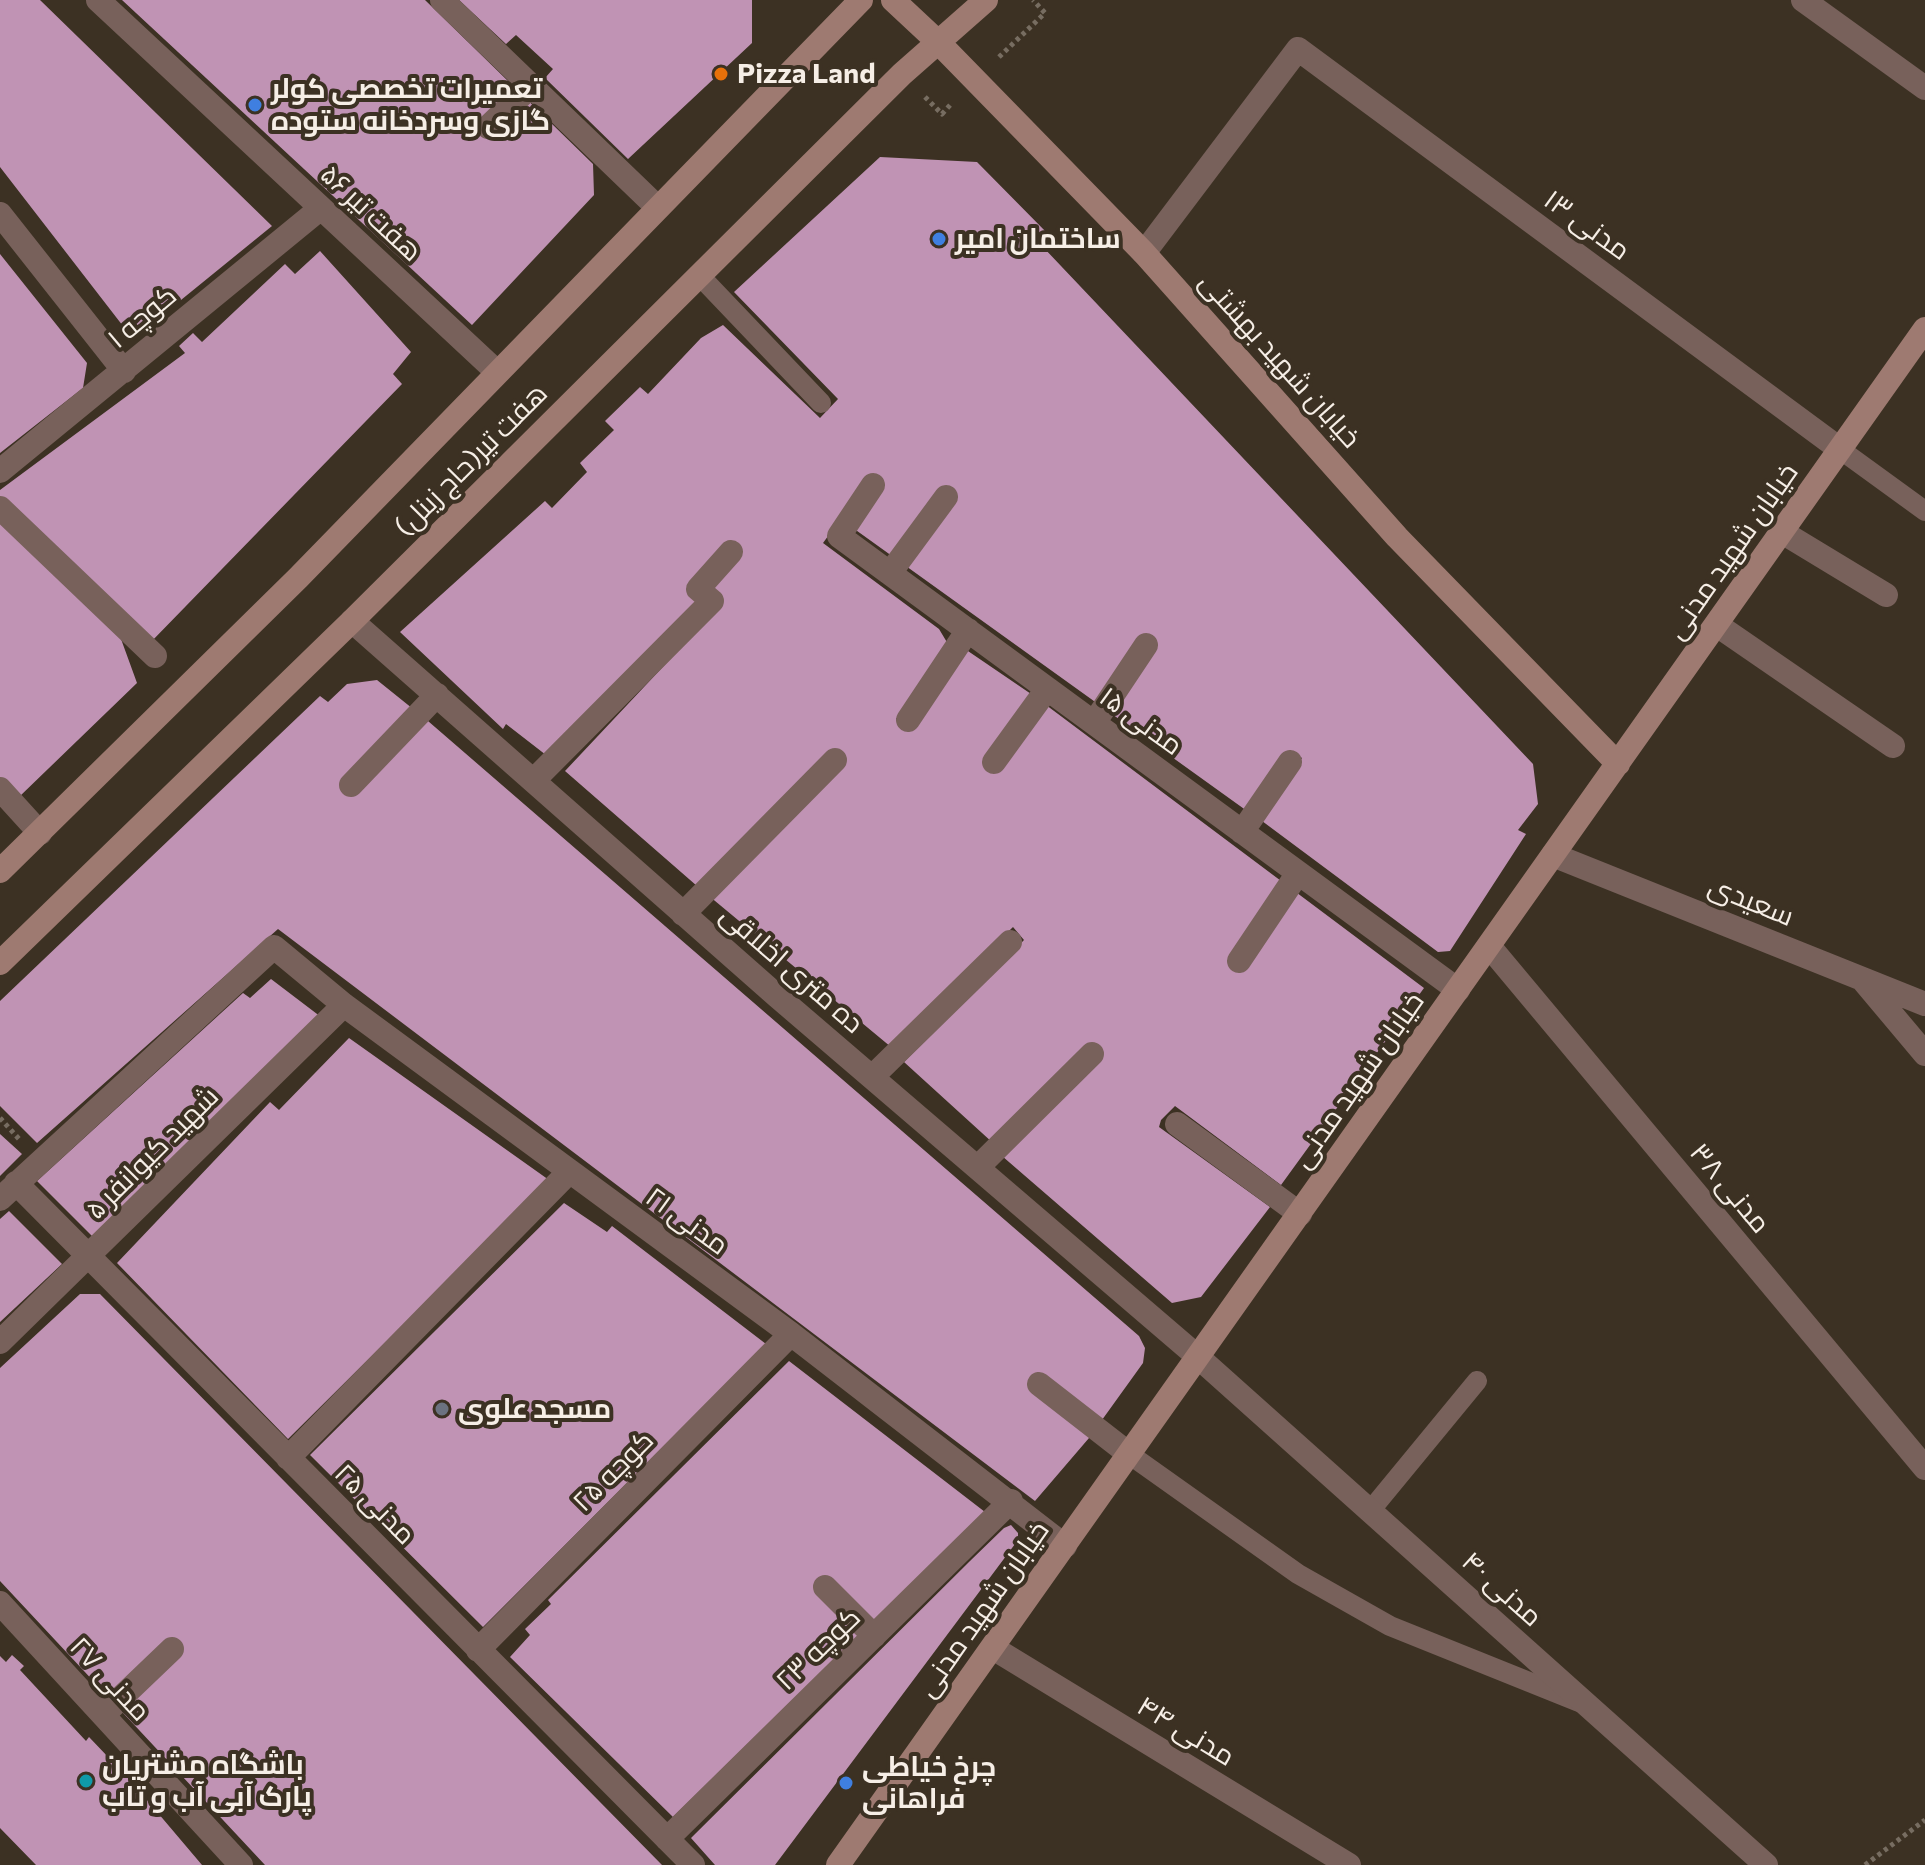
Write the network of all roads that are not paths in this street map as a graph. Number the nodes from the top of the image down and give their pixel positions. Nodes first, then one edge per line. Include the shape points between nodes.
1 (98, 0) edge
2 (442, 0) edge
3 (861, 0) edge
4 (893, 0) edge
5 (986, 0) edge
6 (1803, 0) edge
7 (938, 42) junction
8 (531, 86) junction
9 (1925, 88) edge
10 (488, 127) dead end
11 (657, 207) junction
12 (321, 208) junction
13 (0, 214) edge
14 (1144, 253) junction
15 (699, 275) junction
16 (1925, 329) edge
17 (124, 371) junction
18 (497, 372) junction
19 (821, 403) dead end
20 (1841, 450) junction
21 (0, 471) edge
22 (873, 485) dead end
23 (946, 497) dead end
24 (0, 508) edge
25 (1925, 511) edge
26 (1782, 532) junction
27 (731, 552) dead end
28 (890, 573) junction
29 (1886, 595) dead end
30 (352, 621) junction
31 (1717, 625) junction
32 (968, 630) junction
33 (1146, 645) dead end
34 (155, 656) dead end
35 (1047, 689) junction
36 (437, 695) junction
37 (908, 720) dead end
38 (1094, 723) junction
39 (1893, 746) dead end
40 (835, 760) dead end
41 (994, 762) dead end
42 (1290, 762) dead end
43 (1618, 764) junction
44 (534, 780) junction
45 (351, 785) dead end
46 (0, 789) edge
47 (1242, 832) junction
48 (40, 833) junction
49 (1553, 855) junction
50 (0, 871) edge
51 (1298, 873) junction
52 (683, 914) junction
53 (1010, 942) dead end
54 (1489, 946) junction
55 (1239, 961) dead end
56 (0, 963) edge
57 (1859, 976) junction
58 (1458, 990) junction
59 (1925, 1004) edge
60 (344, 1005) junction
61 (1092, 1054) dead end
62 (1925, 1054) edge
63 (872, 1077) junction
64 (1177, 1124) dead end
65 (978, 1167) junction
66 (569, 1172) junction
67 (8, 1191) edge
68 (1300, 1214) junction
69 (89, 1257) junction
70 (791, 1334) junction
71 (0, 1342) edge
72 (1198, 1357) junction
73 (1477, 1381) dead end
74 (1039, 1384) dead end
75 (1129, 1454) junction
76 (288, 1458) junction
77 (1925, 1468) edge
78 (1011, 1501) junction
79 (1370, 1511) junction
80 (1065, 1546) junction
81 (825, 1587) dead end
82 (0, 1603) edge
83 (874, 1636) junction
84 (993, 1648) junction
85 (172, 1649) dead end
86 (478, 1650) junction
87 (1588, 1706) junction
88 (103, 1715) junction
89 (667, 1839) junction
90 (241, 1865) edge
91 (693, 1865) edge
92 (838, 1865) edge
93 (1349, 1865) edge
94 (1766, 1865) edge

1 - 12 street, هفت تیر ۵۶
2 - 8 street
3 - 11 street, هفت تیر(حاج زینل)
4 - 7 street, خیابان شهید بهشتی
5 - 7 street, هفت تیر(حاج زینل)
6 - 9 street
7 - 14 street, خیابان شهید بهشتی
7 - 15 street, هفت تیر(حاج زینل)
8 - 10 street
8 - 11 street
11 - 18 street, هفت تیر(حاج زینل)
12 - 17 street, کوچه ۱
12 - 18 street, هفت تیر ۵۶
13 - 17 street
14 - 20 street, مدنی ۱۳ via 1298,49
14 - 43 street, خیابان شهید بهشتی via 1397,537
15 - 19 lane
15 - 30 street, هفت تیر(حاج زینل)
16 - 20 street, خیابان شهید مدنی
17 - 21 street, کوچه ۱
18 - 48 street, هفت تیر(حاج زینل)
20 - 25 lane
20 - 26 street, خیابان شهید مدنی
22 - 28 street, مدنی ۱۵ via 839,536
23 - 28 street
24 - 34 street
26 - 29 street
26 - 31 street, خیابان شهید مدنی
27 - 44 street via 698,589 712,601
28 - 32 street, مدنی ۱۵
30 - 36 street, ده متری اخلاقی
30 - 56 street, هفت تیر(حاج زینل)
31 - 39 street
31 - 43 street, خیابان شهید مدنی
32 - 35 street, مدنی ۱۵
32 - 37 street
33 - 38 street
35 - 38 street, مدنی ۱۵
35 - 41 street
36 - 44 street, ده متری اخلاقی
36 - 45 street
38 - 47 street, مدنی ۱۵
40 - 52 street
42 - 47 street
43 - 49 street, خیابان شهید مدنی
44 - 52 street, ده متری اخلاقی
46 - 48 street
47 - 51 street, مدنی ۱۵
48 - 50 street, هفت تیر(حاج زینل)
49 - 54 street, خیابان شهید مدنی
49 - 57 street, سعیدی
51 - 55 street
51 - 58 street, مدنی ۱۵
52 - 63 street, ده متری اخلاقی
53 - 63 street
54 - 58 street, خیابان شهید مدنی
54 - 77 street, مدنی ۳۸
57 - 59 street, سعیدی
57 - 62 street
58 - 68 street, خیابان شهید مدنی
60 - 66 street, مدنی ۲۱
60 - 67 street, مدنی ۲۱ via 274,947
60 - 69 street, شهید کیوانفر ۵
61 - 65 street
63 - 65 street, ده متری اخلاقی
64 - 68 street
65 - 72 street, ده متری اخلاقی
66 - 70 street, مدنی ۲۱
66 - 76 street
67 - 69 street, مدنی ۲۵
68 - 72 street, خیابان شهید مدنی
69 - 71 street, شهید کیوانفر ۵
69 - 76 street, مدنی ۲۵
70 - 78 street, مدنی ۲۱
70 - 86 street, کوچه ۲۵
72 - 75 street, خیابان شهید مدنی
72 - 79 street, مدنی ۴۰
73 - 79 lane
74 - 75 street
75 - 80 street, خیابان شهید مدنی
75 - 87 lane via 1298,1574 1390,1626
76 - 86 street, مدنی ۲۵
78 - 80 street, مدنی ۲۱
78 - 83 street, کوچه ۲۳
79 - 87 street, مدنی ۴۰
80 - 84 street, خیابان شهید مدنی
81 - 83 street
82 - 88 street, مدنی ۲۷
83 - 89 street, کوچه ۲۳
84 - 92 street, خیابان شهید مدنی
84 - 93 street, مدنی ۴۴
85 - 88 street
86 - 89 street, مدنی ۲۵
87 - 94 street, مدنی ۴۰
88 - 90 street, مدنی ۲۷
89 - 91 street, مدنی ۲۵

